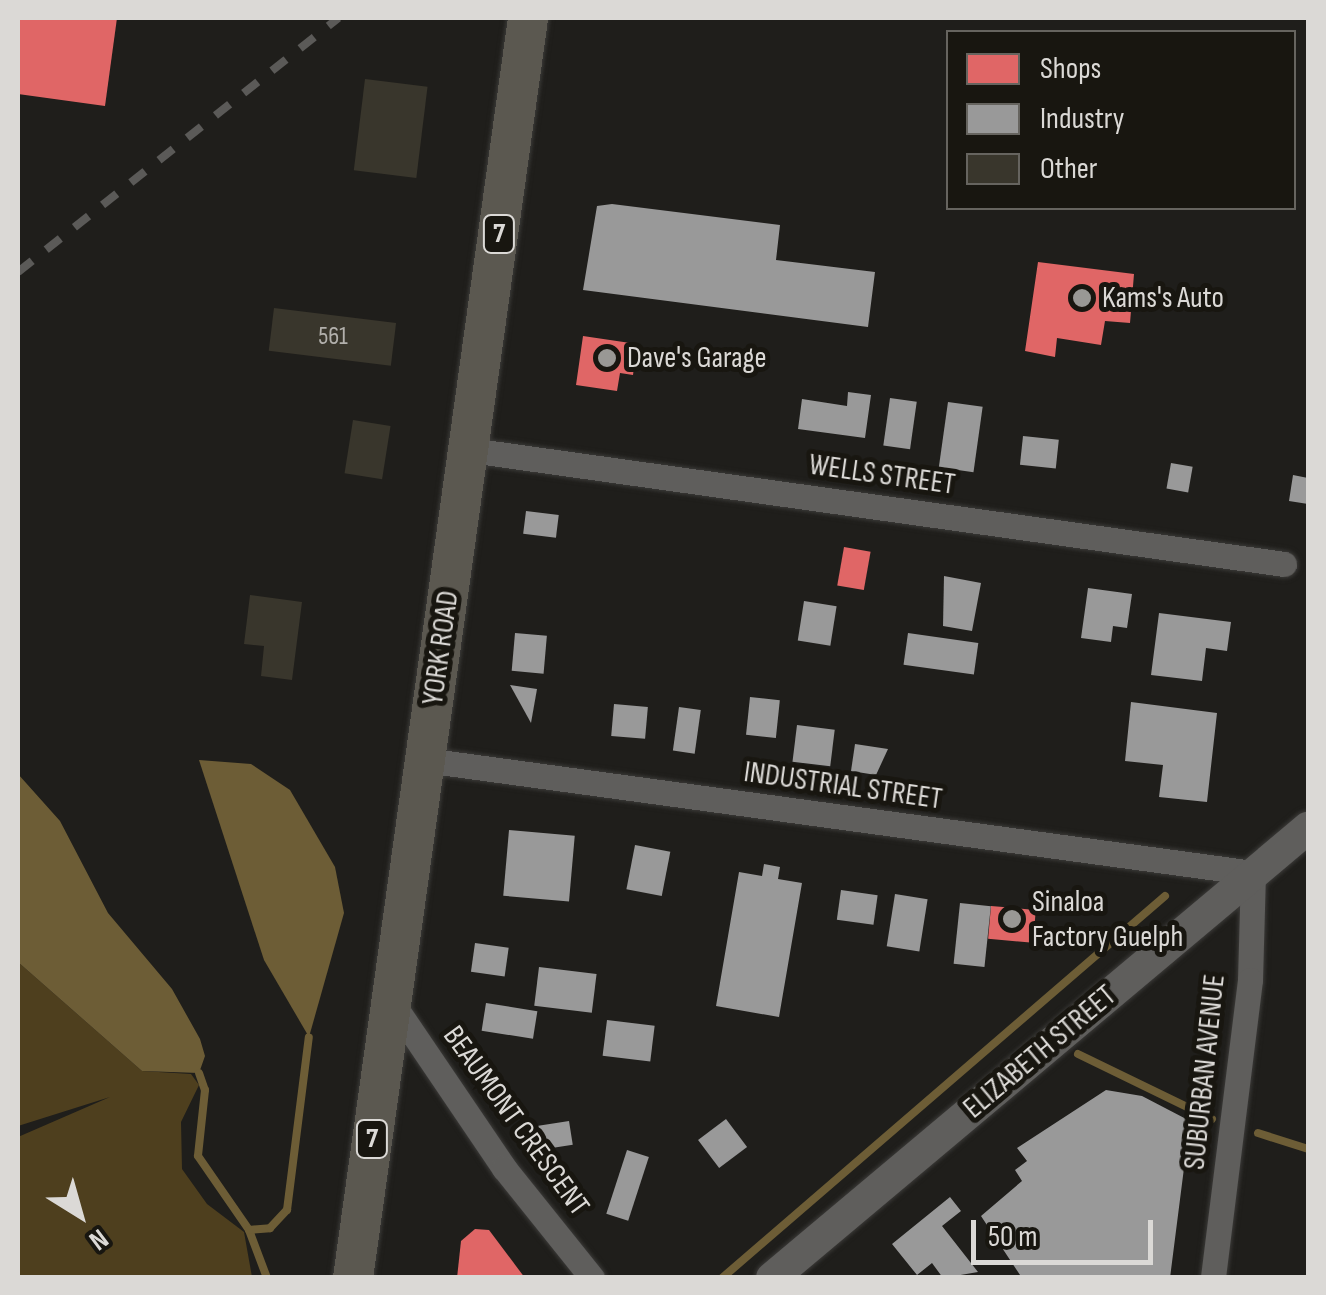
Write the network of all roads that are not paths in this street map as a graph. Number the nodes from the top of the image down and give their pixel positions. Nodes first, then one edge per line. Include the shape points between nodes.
1 (528, 18) edge
2 (470, 450) junction
3 (1284, 564) dead end
4 (425, 760) junction
5 (1308, 828) edge
6 (1254, 874) junction
7 (390, 1000) junction
8 (353, 1278) edge
9 (592, 1278) edge
10 (772, 1278) edge
11 (1213, 1278) edge

1 - 2 main road, YORK ROAD / 7
2 - 3 street, WELLS STREET
2 - 4 main road, YORK ROAD / 7
4 - 6 street, INDUSTRIAL STREET
4 - 7 main road, YORK ROAD / 7
5 - 6 street, ELIZABETH STREET
6 - 10 street, ELIZABETH STREET
6 - 11 street, SUBURBAN AVENUE via 1250,980
7 - 8 main road, YORK ROAD / 7
7 - 9 street, BEAUMONT CRESCENT via 504,1168

